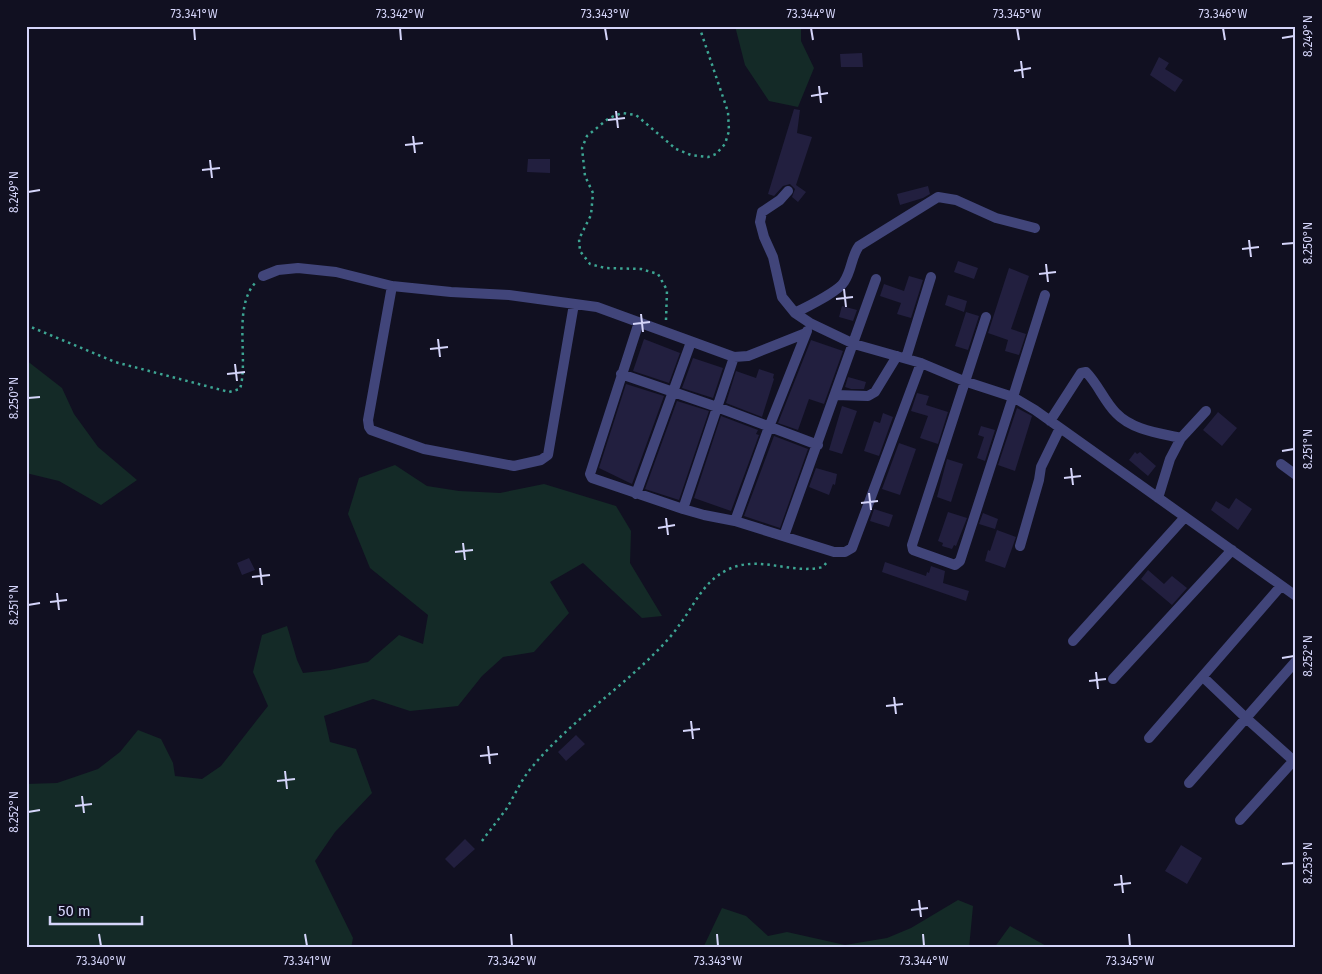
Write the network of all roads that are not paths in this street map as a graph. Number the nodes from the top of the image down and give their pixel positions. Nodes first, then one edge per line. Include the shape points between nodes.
1 (788, 190) dead end
2 (1035, 228) dead end
3 (263, 276) road end
4 (931, 278) dead end
5 (876, 279) dead end
6 (392, 286) junction
7 (1044, 295) dead end
8 (574, 304) junction
9 (795, 313) junction
10 (986, 318) dead end
11 (639, 322) junction
12 (810, 323) junction
13 (806, 333) junction
14 (691, 342) junction
15 (854, 344) junction
16 (902, 357) junction
17 (734, 358) junction
18 (921, 363) junction
19 (621, 374) junction
20 (964, 381) junction
21 (672, 392) junction
22 (836, 395) junction
23 (1014, 397) junction
24 (717, 407) junction
25 (1206, 411) dead end
26 (1050, 421) junction
27 (769, 426) junction
28 (1060, 428) junction
29 (1181, 438) junction
30 (818, 445) junction
31 (1281, 464) dead end
32 (1296, 475) edge
33 (636, 494) junction
34 (1158, 498) junction
35 (683, 509) junction
36 (1185, 517) junction
37 (735, 521) junction
38 (784, 536) junction
39 (1020, 546) dead end
40 (1232, 550) junction
41 (1281, 586) junction
42 (1296, 596) edge
43 (1073, 641) dead end
44 (1296, 660) edge
45 (1202, 677) junction
46 (1113, 679) dead end
47 (1246, 718) junction
48 (1149, 738) dead end
49 (1295, 759) edge
50 (1190, 783) dead end
51 (1240, 820) dead end

1 - 9 street via 762,212 760,222 775,264 782,297
2 - 9 street via 996,218 956,200 938,197 859,246 844,283
3 - 6 street via 278,270 298,268 336,272
4 - 16 street
5 - 15 street
6 - 8 street via 510,295
6 - 8 street via 368,420 371,430 424,449 514,466 542,460 548,455
7 - 23 street
8 - 11 street via 596,307
9 - 12 street
10 - 20 street
11 - 14 street
11 - 19 street
12 - 13 street
12 - 15 street
13 - 17 street via 748,356
13 - 27 street
14 - 17 street
14 - 21 street
15 - 16 street
15 - 22 street
16 - 18 street
16 - 22 street via 875,392 868,396
17 - 24 street
18 - 20 street
18 - 38 street via 852,548 834,552
19 - 21 street
19 - 33 street via 590,474 592,478
20 - 23 street
20 - 23 street via 912,545 914,550 955,565 960,561
21 - 24 street
21 - 33 street
22 - 30 street
23 - 26 street
24 - 27 street
24 - 35 street
25 - 29 street
26 - 28 street
26 - 29 street via 1081,373 1086,372 1115,413 1131,425
27 - 30 street
27 - 37 street
28 - 34 street
28 - 39 street via 1041,467
29 - 34 street via 1170,459
30 - 38 street
31 - 32 street
33 - 35 street
34 - 36 street
35 - 37 street
36 - 40 street
36 - 43 street
37 - 38 street
40 - 41 street
40 - 46 street
41 - 42 street
41 - 45 street
44 - 47 street
45 - 47 street
45 - 48 street
47 - 49 street
47 - 50 street
49 - 51 street

